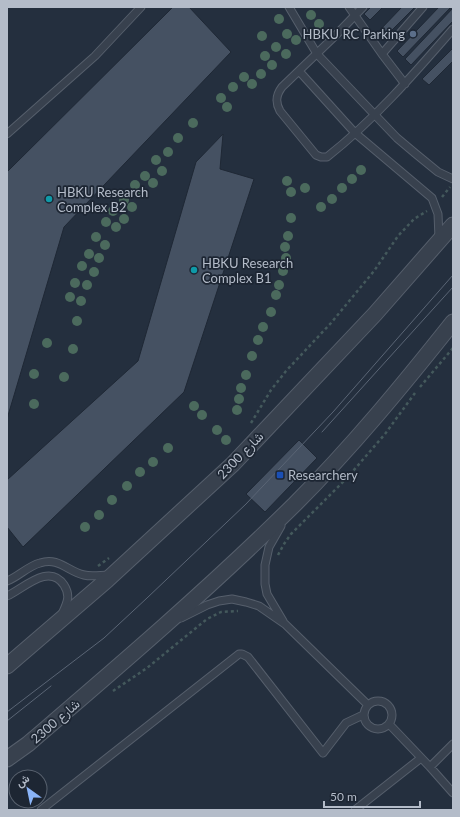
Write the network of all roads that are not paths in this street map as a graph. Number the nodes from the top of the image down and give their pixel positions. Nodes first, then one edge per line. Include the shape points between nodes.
1 (141, 7) edge
2 (289, 7) edge
3 (348, 7) edge
4 (363, 7) edge
5 (423, 7) edge
6 (355, 17) junction
7 (453, 30) edge
8 (317, 54) junction
9 (382, 54) junction
10 (299, 71) junction
11 (405, 84) junction
12 (374, 114) junction
13 (355, 133) junction
14 (7, 134) edge
15 (453, 179) edge
16 (453, 225) edge
17 (439, 240) junction
18 (453, 322) edge
19 (295, 504) junction
20 (113, 574) junction
21 (7, 581) edge
22 (7, 596) edge
23 (57, 623) junction
24 (285, 624) junction
25 (164, 626) junction
26 (7, 666) edge
27 (368, 705) junction
28 (363, 716) junction
29 (388, 724) junction
30 (453, 744) edge
31 (421, 758) junction
32 (7, 760) edge
33 (430, 767) junction
34 (453, 792) edge
35 (41, 810) edge
36 (355, 810) edge

1 - 14 lane via 95,56
2 - 8 lane
3 - 6 lane
4 - 6 lane
5 - 9 lane
6 - 8 lane
6 - 9 lane
7 - 11 lane
8 - 10 lane
8 - 12 lane
9 - 11 lane
10 - 13 lane
10 - 13 lane via 278,92 277,105 316,155 327,157
11 - 12 lane
12 - 13 lane
12 - 15 lane via 416,154 438,172
13 - 17 lane via 432,198 438,214
16 - 17 street, شارع 2300
17 - 20 street, شارع 2300 via 375,314 233,464
18 - 19 street, شارع 2300 via 394,395
19 - 24 lane via 274,535 265,565 267,594
19 - 25 street, شارع 2300
20 - 21 lane via 85,576 58,562 48,561 38,563
20 - 23 street, شارع 2300
22 - 23 lane via 36,578 48,575 57,577 68,590 69,598
23 - 26 street, شارع 2300
24 - 25 lane via 259,606 232,599 207,605
24 - 27 lane
25 - 32 street, شارع 2300
27 - 28 lane
27 - 29 lane via 378,701 387,705 392,714
28 - 29 lane via 368,726 374,729 379,730
28 - 35 lane via 346,723 323,753 248,657 239,654
29 - 31 lane
30 - 33 lane
31 - 33 lane
31 - 36 lane
33 - 34 lane

